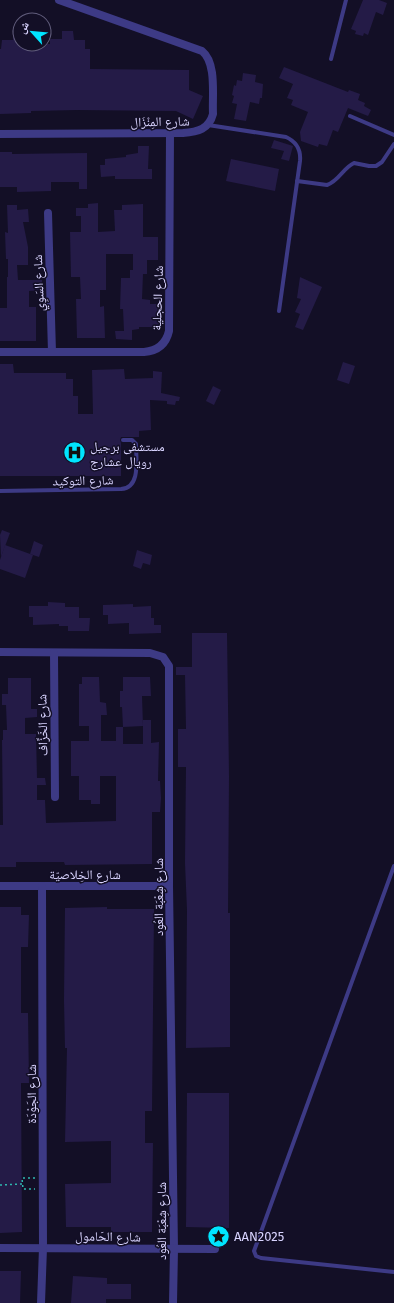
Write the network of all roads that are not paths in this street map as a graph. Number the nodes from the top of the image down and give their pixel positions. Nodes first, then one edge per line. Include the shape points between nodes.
1 (59, 0) edge
2 (346, 0) edge
3 (331, 59) dead end
4 (350, 116) dead end
5 (208, 124) junction
6 (170, 133) junction
7 (0, 134) edge
8 (394, 135) edge
9 (394, 144) edge
10 (297, 181) junction
11 (48, 213) dead end
12 (279, 311) dead end
13 (0, 352) edge
14 (52, 352) junction
15 (123, 440) dead end
16 (0, 491) edge
17 (0, 652) edge
18 (54, 653) junction
19 (55, 797) dead end
20 (394, 866) edge
21 (0, 886) edge
22 (42, 886) junction
23 (170, 886) junction
24 (0, 1248) edge
25 (43, 1248) junction
26 (174, 1249) junction
27 (215, 1249) dead end
28 (394, 1272) edge
29 (41, 1303) edge
30 (173, 1303) edge

1 - 5 street, شارع المِنْزَال via 197,48 206,54 212,71 213,114
2 - 3 lane
4 - 8 lane
5 - 6 street, شارع المِنْزَال via 198,131
5 - 10 lane via 292,140 301,155
6 - 7 street, شارع المِنْزَال
6 - 14 street, شارع الحجلية via 169,331 166,341 159,348 149,352
9 - 10 lane via 379,164 373,167 354,163 331,184
10 - 12 lane
11 - 14 street, شارع السَوِي
13 - 14 street, شارع الحجلية
15 - 16 lane, شارع التوكيد via 132,440 136,444 135,478 128,488
17 - 18 street, شارع شِعْبَة العُود
18 - 19 street, شارع الخَزَّاف
18 - 23 street, شارع شِعْبَة العُود via 150,653 163,657 168,662
20 - 28 lane via 254,1251 256,1256 261,1258
21 - 22 street, شارع الخِلاصيّة
22 - 23 street, شارع الخِلاصيّة
22 - 25 street, شارع الجَوْدَة
23 - 26 street, شارع شِعْبَة العُود
24 - 25 street, شارع الحَامول
25 - 26 street, شارع الحَامول
25 - 29 street, شارع الجَوْدَة
26 - 27 street, شارع الحَامول
26 - 30 street, شارع شِعْبَة العُود

